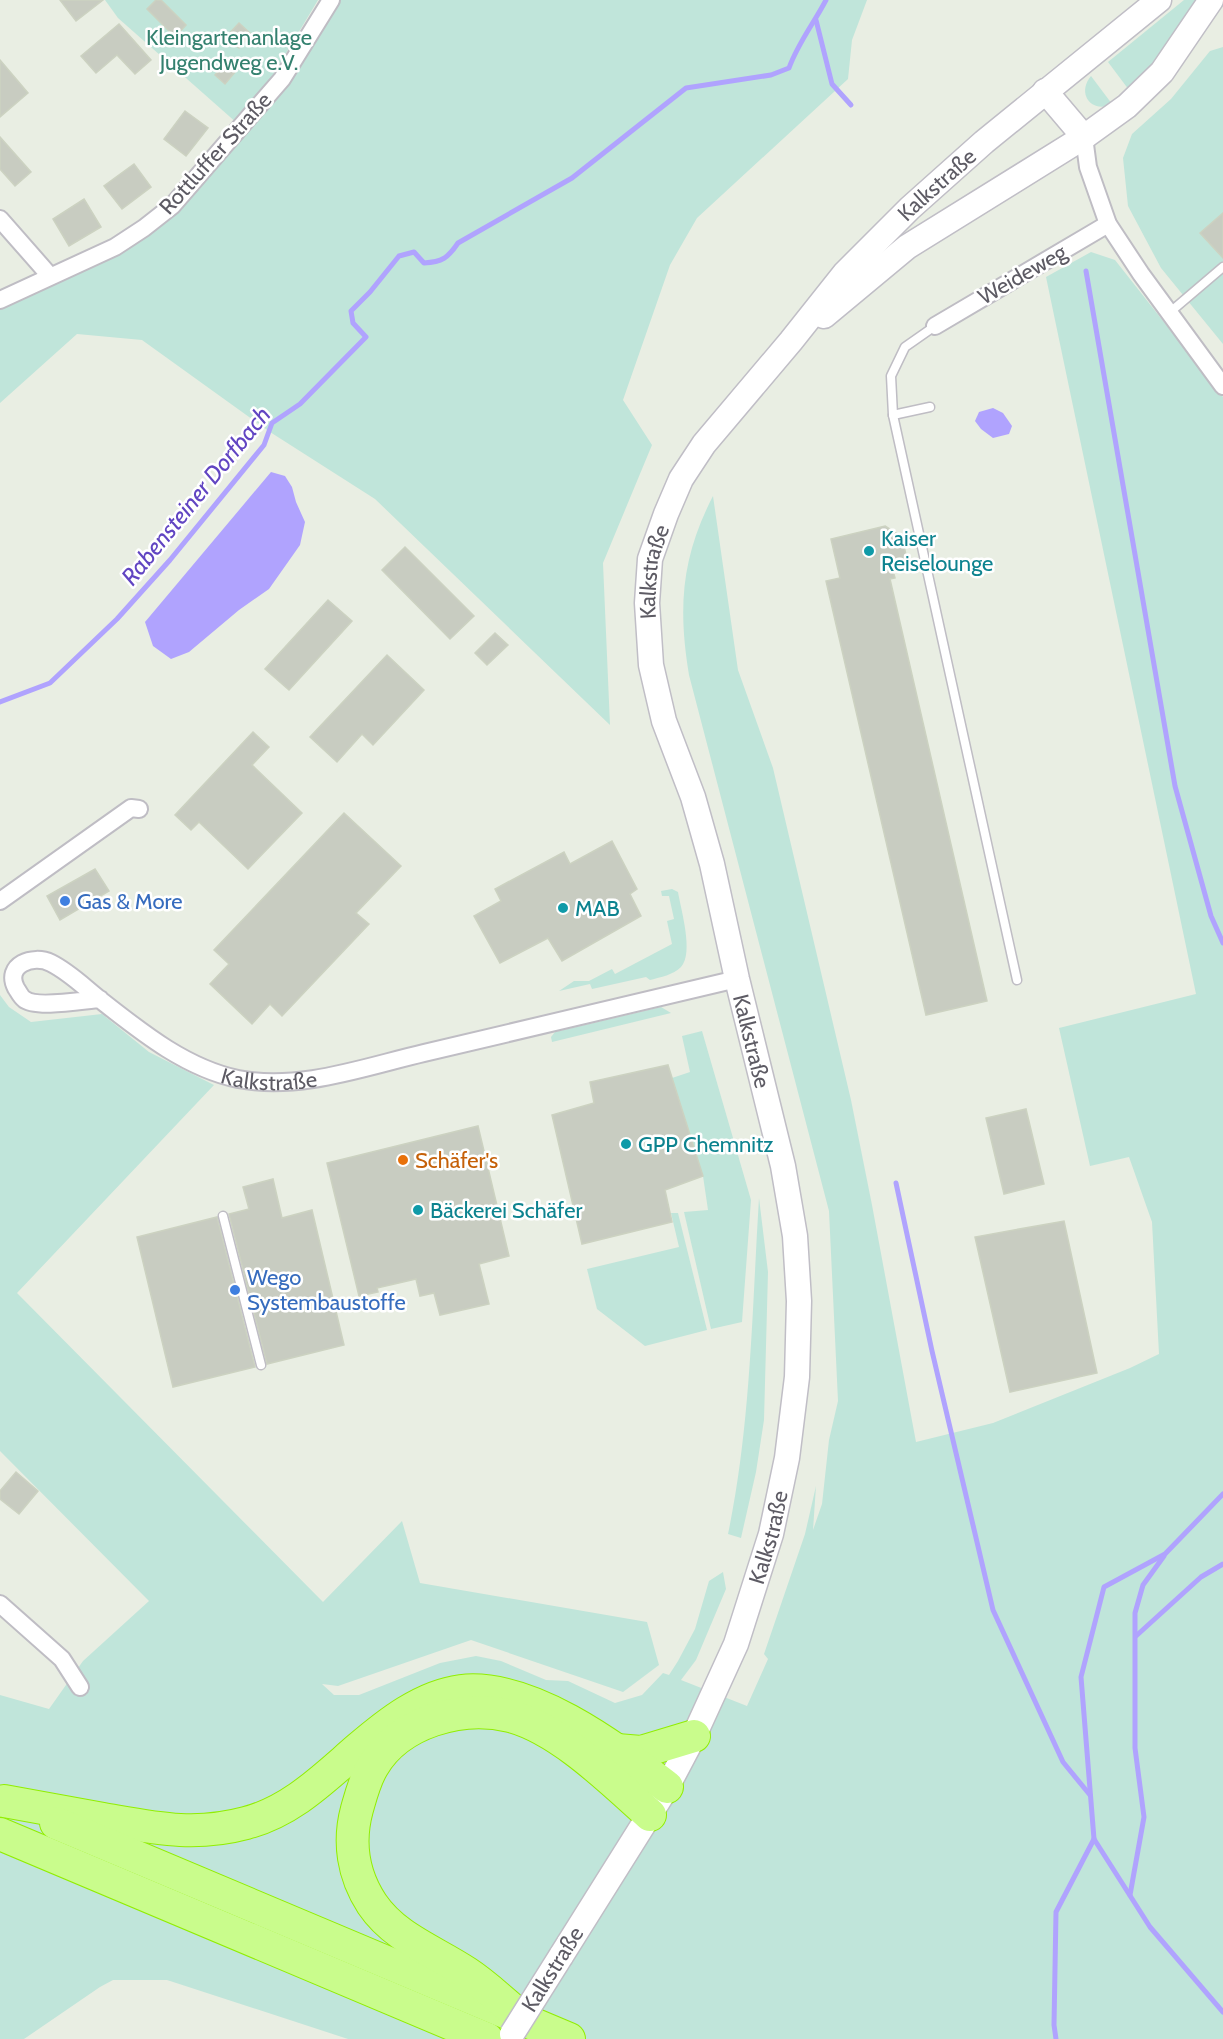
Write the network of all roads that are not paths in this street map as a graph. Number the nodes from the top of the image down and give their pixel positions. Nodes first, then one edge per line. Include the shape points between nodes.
1 (331, 0) edge
2 (1159, 0) edge
3 (1211, 0) edge
4 (1045, 91) junction
5 (1084, 137) junction
6 (0, 219) edge
7 (1108, 224) junction
8 (1223, 267) edge
9 (50, 276) junction
10 (0, 300) edge
11 (1169, 313) junction
12 (936, 326) joint
13 (791, 341) junction
14 (1223, 386) edge
15 (930, 406) dead end
16 (893, 415) junction
17 (139, 808) dead end
18 (0, 901) edge
19 (737, 979) junction
20 (1017, 980) dead end
21 (100, 999) junction
22 (223, 1216) dead end
23 (261, 1365) dead end
24 (0, 1605) edge
25 (80, 1687) dead end
26 (694, 1736) junction
27 (617, 1750) junction
28 (667, 1787) junction
29 (2, 1800) edge
30 (650, 1815) junction
31 (0, 1834) edge
32 (516, 2029) edge
33 (487, 2039) edge
34 (569, 2039) edge

1 - 9 street, Rottluffer Straße via 282,79 172,206 115,247
2 - 4 main road, Kalkstraße
3 - 5 main road, Kalkstraße via 1162,72 1126,106
4 - 5 main road
4 - 13 main road, Kalkstraße via 910,208 845,273
5 - 7 street via 1088,167
5 - 13 main road, Kalkstraße via 907,247
6 - 9 street
7 - 11 street
7 - 12 street, Weideweg
8 - 11 lane
9 - 10 street, Rottluffer Straße
11 - 14 street
12 - 16 lane via 905,347 891,376
13 - 19 main road, Kalkstraße via 704,444 681,479 650,559 647,603 651,665 664,721 693,797 712,864
15 - 16 lane
16 - 20 lane
17 - 18 street via 131,808
19 - 21 street, Kalkstraße via 321,1078 264,1083 195,1065
19 - 26 main road, Kalkstraße via 783,1166 795,1236 799,1301 797,1377 787,1458 771,1534 736,1644
21 - 21 street, Kalkstraße via 69,974 43,960 30,960 18,966 13,978 15,987 29,1002
22 - 23 lane
24 - 25 street via 62,1659
26 - 27 highway via 641,1752
26 - 28 main road, Kalkstraße
27 - 28 highway
27 - 29 highway via 537,1704 488,1691 460,1691 399,1716 284,1809 247,1823 204,1831 171,1831
28 - 30 main road, Kalkstraße
29 - 32 highway
30 - 32 main road, Kalkstraße, bridge
30 - 32 highway via 601,1771 553,1736 510,1716 482,1712 437,1718 410,1731 373,1765 360,1796 351,1837 359,1880 372,1904 391,1926 468,1973
31 - 33 highway
32 - 34 highway

